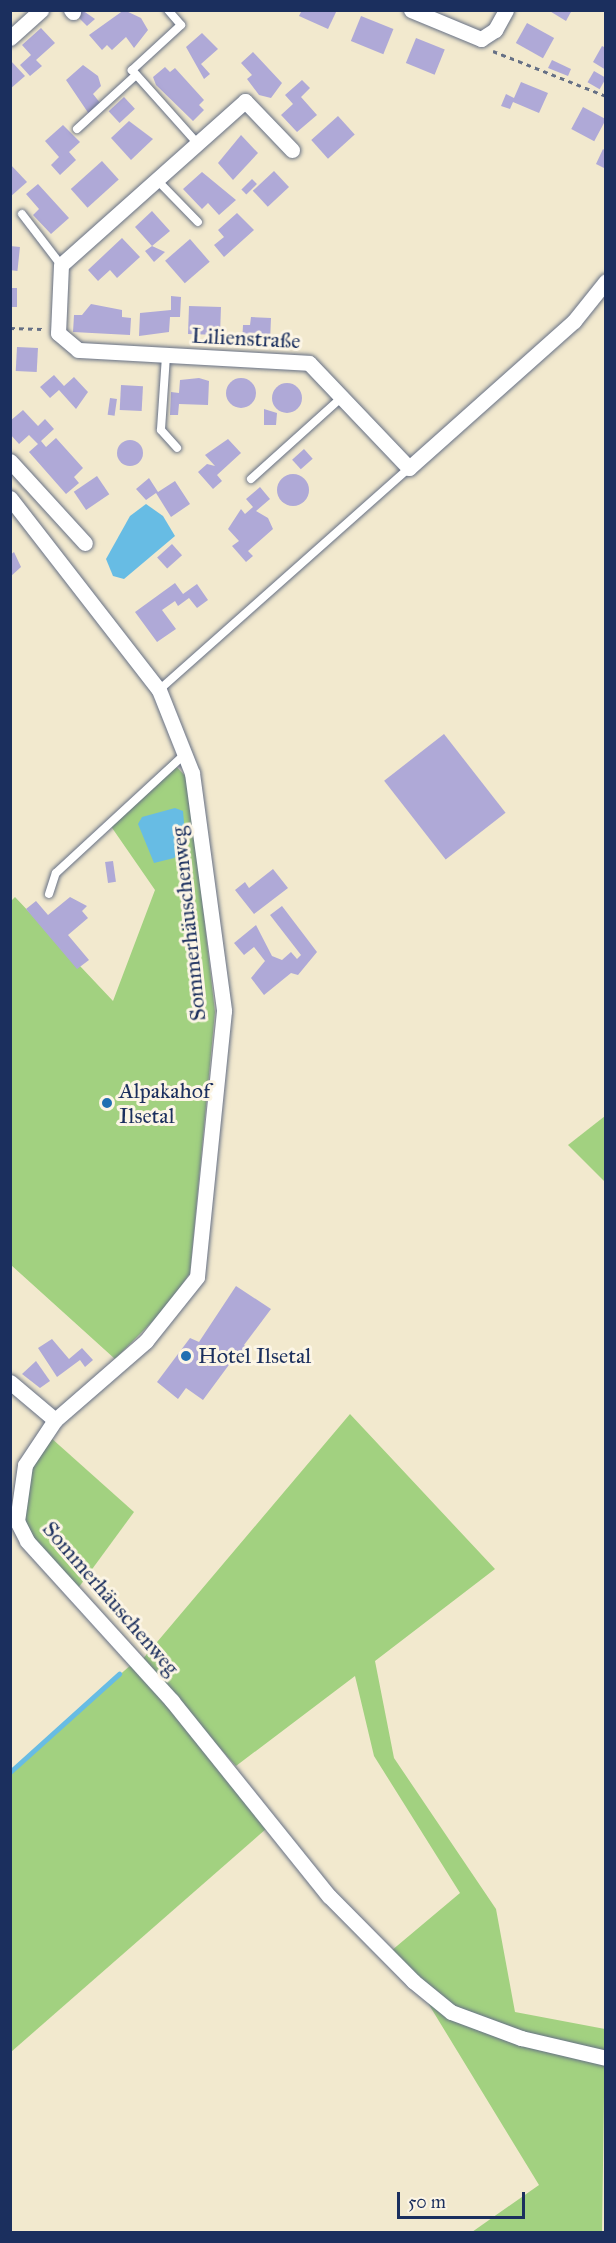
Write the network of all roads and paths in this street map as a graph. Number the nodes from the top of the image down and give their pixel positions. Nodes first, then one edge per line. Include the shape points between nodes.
1 (42, 10) edge
2 (168, 10) edge
3 (411, 10) edge
4 (506, 10) edge
5 (10, 38) edge
6 (481, 39) junction
7 (136, 75) junction
8 (606, 96) edge
9 (77, 129) dead end
10 (197, 143) junction
11 (292, 150) dead end
12 (156, 179) junction
13 (22, 214) dead end
14 (198, 222) dead end
15 (61, 265) junction
16 (606, 281) edge
17 (10, 328) edge
18 (58, 333) junction
19 (166, 356) junction
20 (344, 396) junction
21 (177, 448) dead end
22 (10, 461) edge
23 (409, 468) junction
24 (251, 479) dead end
25 (10, 498) edge
26 (86, 543) dead end
27 (159, 690) junction
28 (185, 754) junction
29 (49, 894) dead end
30 (10, 1382) edge
31 (55, 1420) junction
32 (606, 2058) edge

1 - 5 street
2 - 7 lane via 181,25 132,70
3 - 6 street
4 - 6 street via 495,30
6 - 8 path via 493,51
7 - 9 lane
7 - 10 lane
10 - 11 street via 245,100
10 - 12 street
12 - 14 lane
12 - 15 street
13 - 15 lane
15 - 18 street
16 - 23 street via 574,321
17 - 18 path
18 - 19 street, Lilienstraße via 78,350
19 - 20 street, Lilienstraße via 309,363
19 - 21 lane via 161,430
20 - 23 street, Lilienstraße
20 - 24 lane
22 - 26 street
23 - 27 lane
25 - 27 street, Sommerhäuschenweg
27 - 28 street, Sommerhäuschenweg
28 - 29 lane via 56,873
28 - 31 street, Sommerhäuschenweg via 194,785 224,1011 197,1278 146,1341
30 - 31 street
31 - 32 street, Sommerhäuschenweg via 25,1465 17,1497 17,1521 27,1541 171,1701 329,1896 412,1981 451,2012 521,2038

